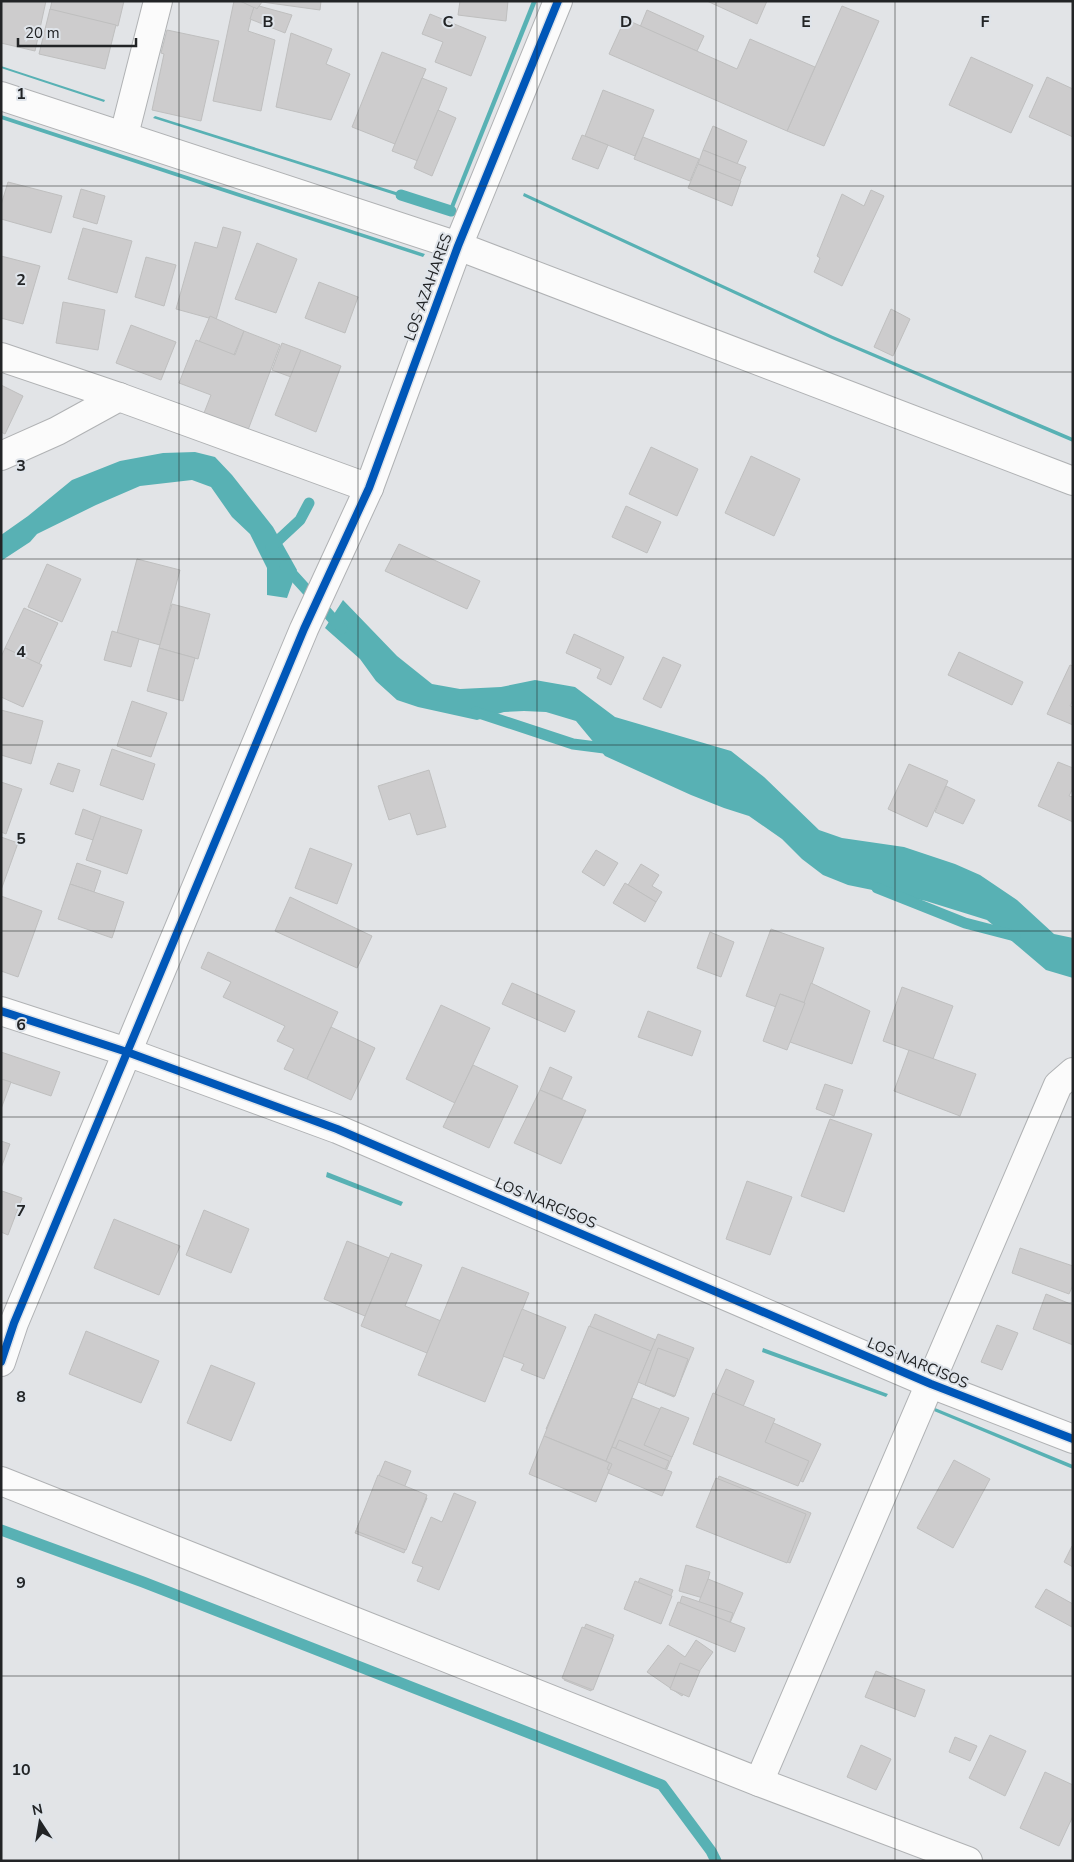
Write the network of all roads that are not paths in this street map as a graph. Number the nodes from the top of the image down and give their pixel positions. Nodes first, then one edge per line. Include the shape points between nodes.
1 (158, 1) edge
2 (558, 1) edge
3 (1, 96) edge
4 (124, 135) junction
5 (458, 246) junction
6 (1, 357) edge
7 (119, 397) junction
8 (1, 456) edge
9 (1073, 481) edge
10 (369, 488) junction
11 (1, 1011) edge
12 (127, 1052) junction
13 (1073, 1072) edge
14 (8, 1321) edge
15 (1, 1362) edge
16 (931, 1384) junction
17 (1073, 1439) edge
18 (1, 1482) edge
19 (759, 1782) junction
20 (968, 1861) edge

1 - 4 street
2 - 5 street, LOS AZAHARES
3 - 4 street
4 - 5 street
5 - 9 street
5 - 10 street, LOS AZAHARES
6 - 7 street
7 - 8 street via 57,431
7 - 10 street
10 - 12 street, LOS AZAHARES via 304,629
11 - 12 street, LOS NARCISOS
12 - 14 street, LOS AZAHARES
12 - 16 street, LOS NARCISOS via 337,1129
13 - 16 street via 1058,1085
14 - 15 street, LOS AZAHARES
16 - 17 street, LOS NARCISOS
16 - 19 street
18 - 19 street
19 - 20 street

